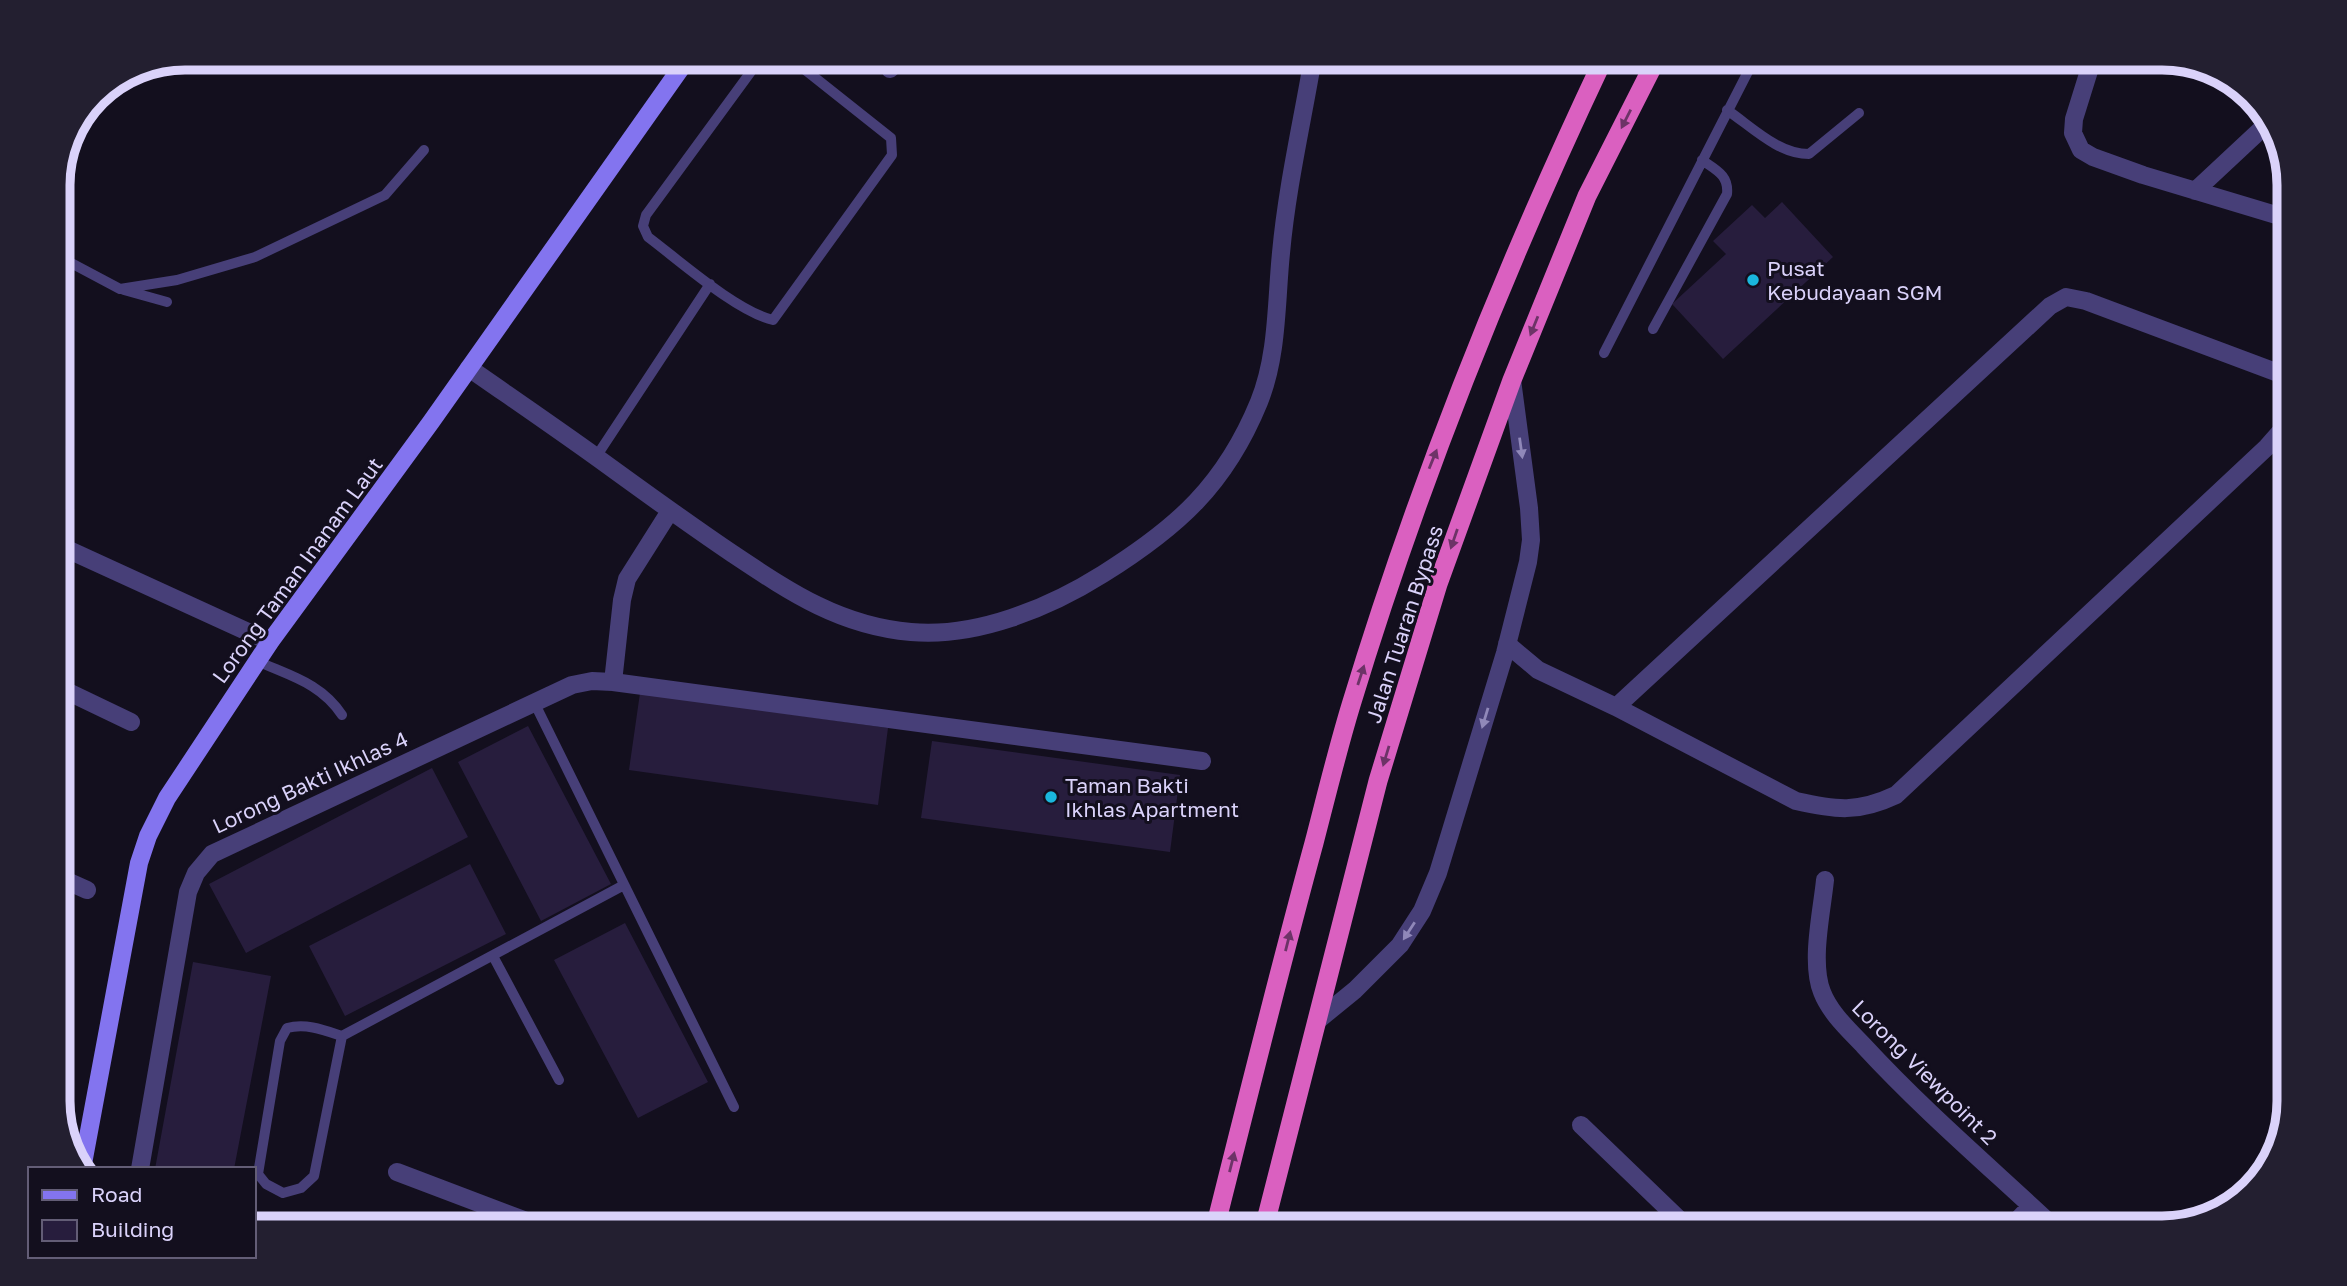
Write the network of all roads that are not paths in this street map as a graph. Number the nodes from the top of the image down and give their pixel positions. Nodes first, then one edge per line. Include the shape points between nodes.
1 (680, 70) edge
2 (752, 70) edge
3 (805, 70) edge
4 (1311, 70) edge
5 (1598, 70) edge
6 (1651, 70) edge
7 (1749, 70) edge
8 (2089, 70) edge
9 (1727, 110) junction
10 (1858, 113) dead end
11 (2262, 128) edge
12 (424, 150) dead end
13 (1702, 160) junction
14 (2195, 191) junction
15 (2277, 215) edge
16 (70, 262) edge
17 (710, 284) junction
18 (120, 289) junction
19 (167, 302) dead end
20 (1654, 329) dead end
21 (1604, 353) dead end
22 (469, 368) junction
23 (2277, 373) edge
24 (1512, 380) junction
25 (2277, 436) edge
26 (596, 457) junction
27 (670, 511) junction
28 (70, 550) edge
29 (270, 642) junction
30 (1507, 644) junction
31 (257, 662) junction
32 (1538, 670) junction
33 (1499, 672) junction
34 (613, 682) junction
35 (70, 693) edge
36 (534, 702) junction
37 (1616, 707) junction
38 (342, 715) dead end
39 (131, 722) dead end
40 (1202, 761) dead end
41 (1825, 880) dead end
42 (70, 882) edge
43 (624, 885) junction
44 (87, 890) dead end
45 (493, 956) junction
46 (1317, 1021) junction
47 (342, 1037) junction
48 (559, 1080) dead end
49 (734, 1107) dead end
50 (1581, 1125) dead end
51 (84, 1156) edge
52 (140, 1167) edge
53 (397, 1172) dead end
54 (2031, 1206) junction
55 (1671, 1211) junction
56 (513, 1216) edge
57 (1218, 1216) edge
58 (1268, 1216) edge
59 (1665, 1216) edge
60 (1676, 1216) edge
61 (2021, 1216) edge
62 (2042, 1216) edge

1 - 22 main road, Lorong Taman Inanam Laut
2 - 17 lane via 646,215 643,226 648,237
3 - 17 lane via 891,138 892,155 772,320 758,316
4 - 27 street via 1286,211 1271,357 1260,400 1210,488 1178,522 1138,552 1091,582 1026,612 982,627 913,632 830,613 792,593
57 -> 5 highway, Jalan Tuaran Bypass via 1350,706 1422,488
6 -> 24 highway, Jalan Tuaran Bypass via 1587,196
7 - 9 lane
8 - 14 street via 2074,119 2073,133 2081,150
9 - 10 lane via 1796,154 1809,154
9 - 13 lane
11 - 14 street
12 - 18 lane via 385,195 255,257 177,280
13 - 20 lane via 1724,176 1727,194
13 - 21 lane
14 - 15 street
16 - 18 lane
17 - 26 lane
18 - 19 lane
22 - 26 street
22 - 29 main road, Lorong Taman Inanam Laut
23 - 37 street via 2066,297 2050,306
24 -> 30 street via 1531,540
24 -> 46 highway, Jalan Tuaran Bypass via 1438,584 1378,781
25 - 37 street via 1906,786 1872,806 1853,809 1796,801
26 - 27 street
27 - 34 street via 627,579
28 - 29 street
29 - 31 main road, Lorong Taman Inanam Laut
30 - 32 street
30 - 33 street
31 - 38 lane via 314,687 331,698
31 - 51 main road, Lorong Taman Inanam Laut via 167,799 148,836 139,863
32 - 33 street
32 - 37 street
33 -> 46 street via 1438,873 1422,911 1400,945
34 - 36 street, Lorong Bakti Ikhlas 4 via 572,685
34 - 40 street, Lorong Bakti Ikhlas 4
35 - 39 street
36 - 43 lane
36 - 52 street, Lorong Bakti Ikhlas 4 via 212,854 188,892
41 - 54 street, Lorong Viewpoint 2 via 1817,965 1821,991 1833,1012 1934,1116
42 - 44 street
43 - 45 lane
43 - 49 lane
45 - 47 lane
45 - 48 lane
46 - 58 highway, Jalan Tuaran Bypass
47 - 47 lane via 296,1026 287,1028 281,1041 258,1174 283,1193 301,1188 314,1176
50 - 55 street
53 - 56 street
54 - 61 street
54 - 62 street, Lorong Viewpoint 2
55 - 59 lane
55 - 60 street

